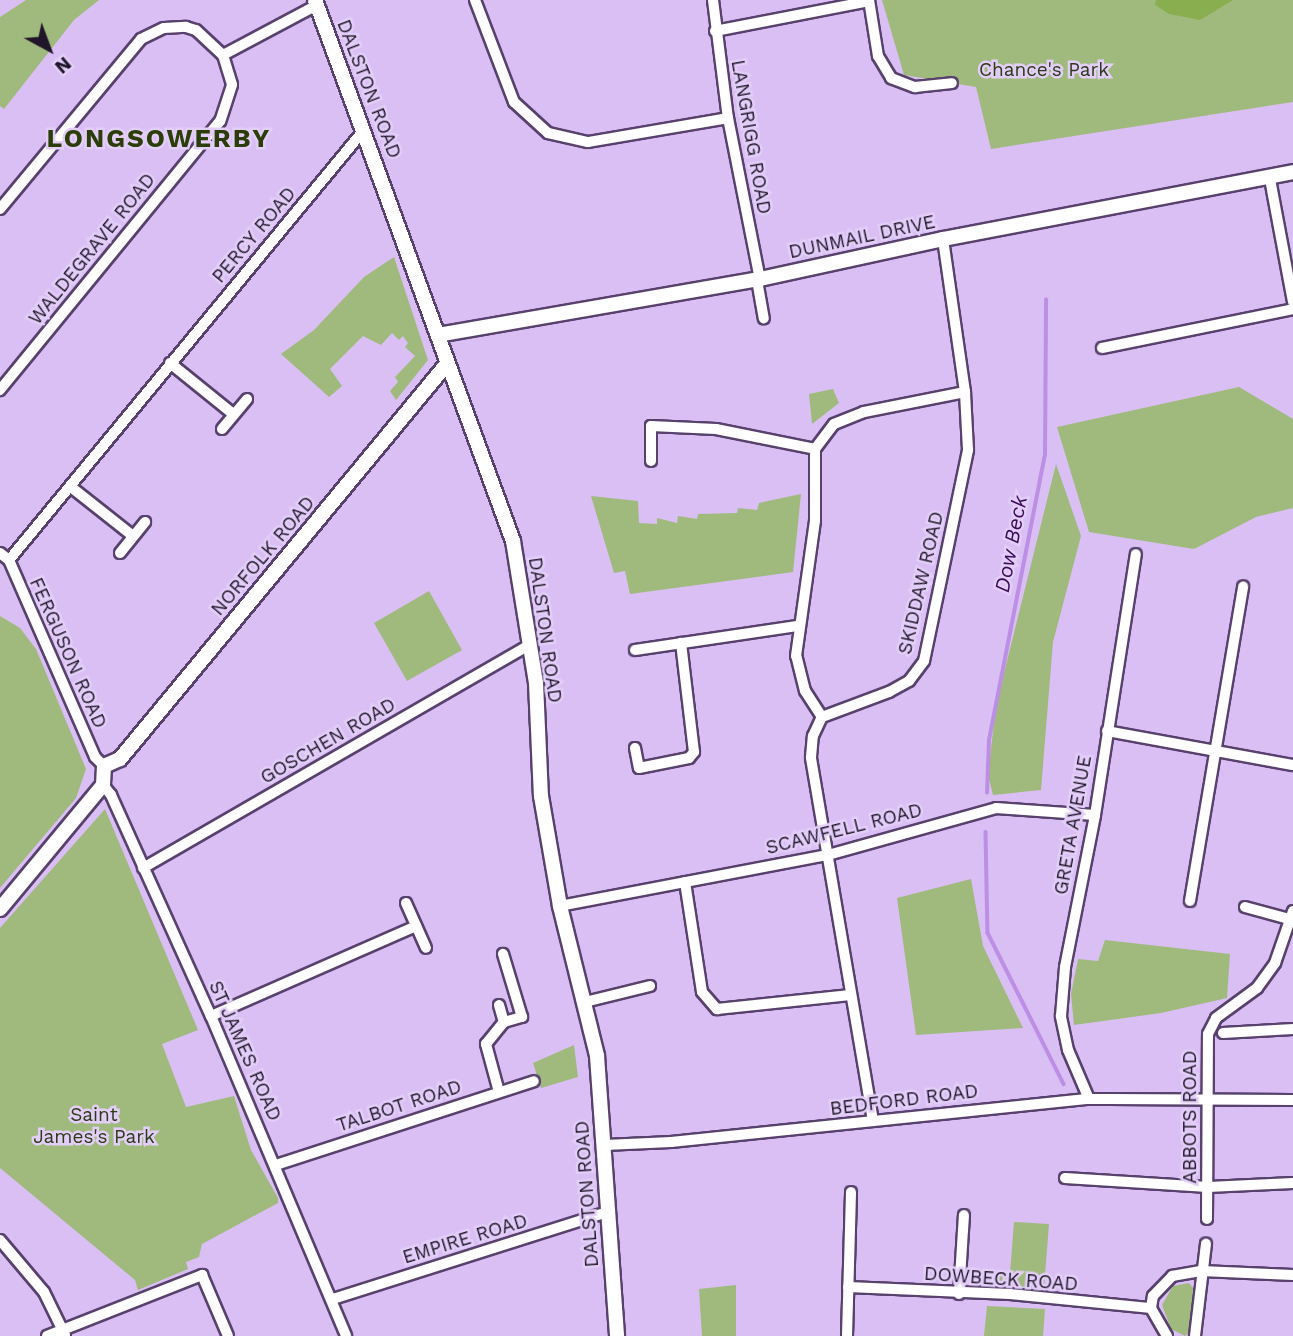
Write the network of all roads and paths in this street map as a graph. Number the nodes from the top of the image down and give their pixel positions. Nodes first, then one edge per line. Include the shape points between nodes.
1 (475, 0) edge
2 (713, 0) edge
3 (869, 0) edge
4 (316, 3) edge
5 (715, 31) junction
6 (223, 55) junction
7 (952, 83) dead end
8 (728, 118) junction
9 (364, 130) junction
10 (1293, 172) edge
11 (1270, 179) junction
12 (0, 188) edge
13 (11, 196) junction
14 (0, 209) edge
15 (943, 239) junction
16 (758, 279) junction
17 (1293, 302) edge
18 (1293, 309) edge
19 (764, 318) dead end
20 (438, 335) junction
21 (1102, 348) dead end
22 (170, 363) junction
23 (446, 365) junction
24 (0, 390) edge
25 (965, 392) junction
26 (247, 399) dead end
27 (232, 413) junction
28 (222, 429) dead end
29 (815, 449) junction
30 (651, 461) dead end
31 (71, 487) junction
32 (145, 522) dead end
33 (133, 536) junction
34 (120, 553) dead end
35 (1136, 554) dead end
36 (4, 557) edge
37 (1243, 586) dead end
38 (797, 626) junction
39 (681, 643) junction
40 (530, 645) junction
41 (635, 650) dead end
42 (822, 717) junction
43 (1107, 731) junction
44 (635, 748) dead end
45 (1213, 751) junction
46 (1293, 765) edge
47 (104, 766) junction
48 (103, 785) junction
49 (1095, 815) junction
50 (828, 855) junction
51 (142, 868) junction
52 (685, 882) junction
53 (1190, 901) dead end
54 (406, 903) dead end
55 (559, 906) junction
56 (1245, 907) dead end
57 (0, 909) edge
58 (1293, 917) edge
59 (416, 926) junction
60 (426, 948) dead end
61 (503, 954) dead end
62 (650, 986) dead end
63 (850, 995) junction
64 (585, 1002) junction
65 (499, 1005) dead end
66 (211, 1016) junction
67 (505, 1022) junction
68 (1293, 1029) edge
69 (1223, 1033) dead end
70 (534, 1081) dead end
71 (499, 1092) junction
72 (1089, 1099) junction
73 (1293, 1100) edge
74 (1208, 1103) junction
75 (873, 1121) junction
76 (605, 1145) junction
77 (276, 1165) junction
78 (1065, 1178) dead end
79 (1293, 1183) edge
80 (1208, 1187) junction
81 (851, 1192) dead end
82 (607, 1212) junction
83 (964, 1215) dead end
84 (1207, 1219) dead end
85 (0, 1240) edge
86 (1206, 1244) dead end
87 (1201, 1270) junction
88 (1293, 1275) edge
89 (848, 1287) junction
90 (960, 1294) junction
91 (333, 1299) junction
92 (1151, 1308) junction
93 (64, 1333) edge
94 (47, 1336) edge
95 (228, 1336) edge
96 (346, 1336) edge
97 (617, 1336) edge
98 (847, 1336) edge
99 (1167, 1336) edge
100 (1195, 1336) edge

1 - 8 street via 514,102 548,133 589,142
2 - 5 street, LANGRIGG ROAD
3 - 5 street
3 - 7 street via 878,56 891,78 915,87
4 - 6 street
4 - 9 street, DALSTON ROAD
5 - 8 street, LANGRIGG ROAD
6 - 13 street via 186,27 164,28 141,38
6 - 24 street, WALDEGRAVE ROAD via 232,85 220,121
8 - 16 street, LANGRIGG ROAD
9 - 20 street, DALSTON ROAD
9 - 22 street, PERCY ROAD
10 - 11 street, DUNMAIL DRIVE
11 - 15 street, DUNMAIL DRIVE
11 - 17 street
12 - 13 street
13 - 14 street
15 - 16 street, DUNMAIL DRIVE
15 - 25 street, SKIDDAW ROAD
16 - 19 street, LANGRIGG ROAD
16 - 20 street, DUNMAIL DRIVE
18 - 21 street
20 - 23 street, DALSTON ROAD
22 - 27 street
22 - 31 street, PERCY ROAD
23 - 40 street, DALSTON ROAD via 513,541
23 - 47 street, NORFOLK ROAD via 120,759
25 - 29 street via 864,412 834,424
25 - 42 street, SKIDDAW ROAD via 968,450 924,661 909,681 889,692
26 - 27 street
27 - 28 street
29 - 30 street via 716,429 651,426
29 - 38 street via 815,521
31 - 33 street
31 - 36 street, PERCY ROAD
32 - 33 street
33 - 34 street
35 - 43 street, GRETA AVENUE
36 - 47 street, FERGUSON ROAD via 95,757
37 - 45 street
38 - 39 street
38 - 42 street via 796,656 805,691
39 - 41 street
39 - 44 street via 694,752 689,758 639,768
40 - 51 street, GOSCHEN ROAD
40 - 55 street, DALSTON ROAD via 541,796
42 - 50 street via 813,736 811,757
43 - 45 street
43 - 49 street, GRETA AVENUE
45 - 46 street
45 - 53 street
47 - 48 street
48 - 51 street, ST JAMES ROAD
48 - 57 street
49 - 50 street, SCAWFELL ROAD via 996,808
49 - 72 street, GRETA AVENUE via 1065,967 1061,1016 1068,1050
50 - 52 street, SCAWFELL ROAD
50 - 63 street
51 - 66 street, ST JAMES ROAD
52 - 55 street, SCAWFELL ROAD
52 - 63 street via 702,992 717,1009
54 - 59 street
55 - 64 street, DALSTON ROAD
56 - 58 street
58 - 74 street, ABBOTS ROAD via 1275,963 1257,988 1216,1018 1208,1034
59 - 60 street
59 - 66 street
61 - 67 street via 522,1017
62 - 64 street
63 - 75 street
64 - 76 street, DALSTON ROAD via 597,1056
65 - 67 street
66 - 77 street, ST JAMES ROAD
67 - 71 street via 486,1044
68 - 69 street
70 - 71 street, TALBOT ROAD
71 - 77 street, TALBOT ROAD
72 - 74 street, BEDFORD ROAD
72 - 75 street, BEDFORD ROAD
73 - 74 street, BEDFORD ROAD
74 - 80 street, ABBOTS ROAD
75 - 76 street, BEDFORD ROAD
76 - 82 street, DALSTON ROAD
77 - 91 street, ST JAMES ROAD
78 - 80 street
79 - 80 street
80 - 84 street, ABBOTS ROAD
81 - 89 street
82 - 91 street, EMPIRE ROAD
82 - 97 street, DALSTON ROAD
83 - 90 street
85 - 93 street via 44,1292
86 - 87 street
87 - 88 street
87 - 92 street via 1172,1276 1153,1296
87 - 100 street
89 - 90 street, DOWBECK ROAD
89 - 98 street
90 - 92 street, DOWBECK ROAD via 1010,1294
91 - 96 street, ST JAMES ROAD
92 - 99 street
93 - 94 street
93 - 95 street via 202,1275

